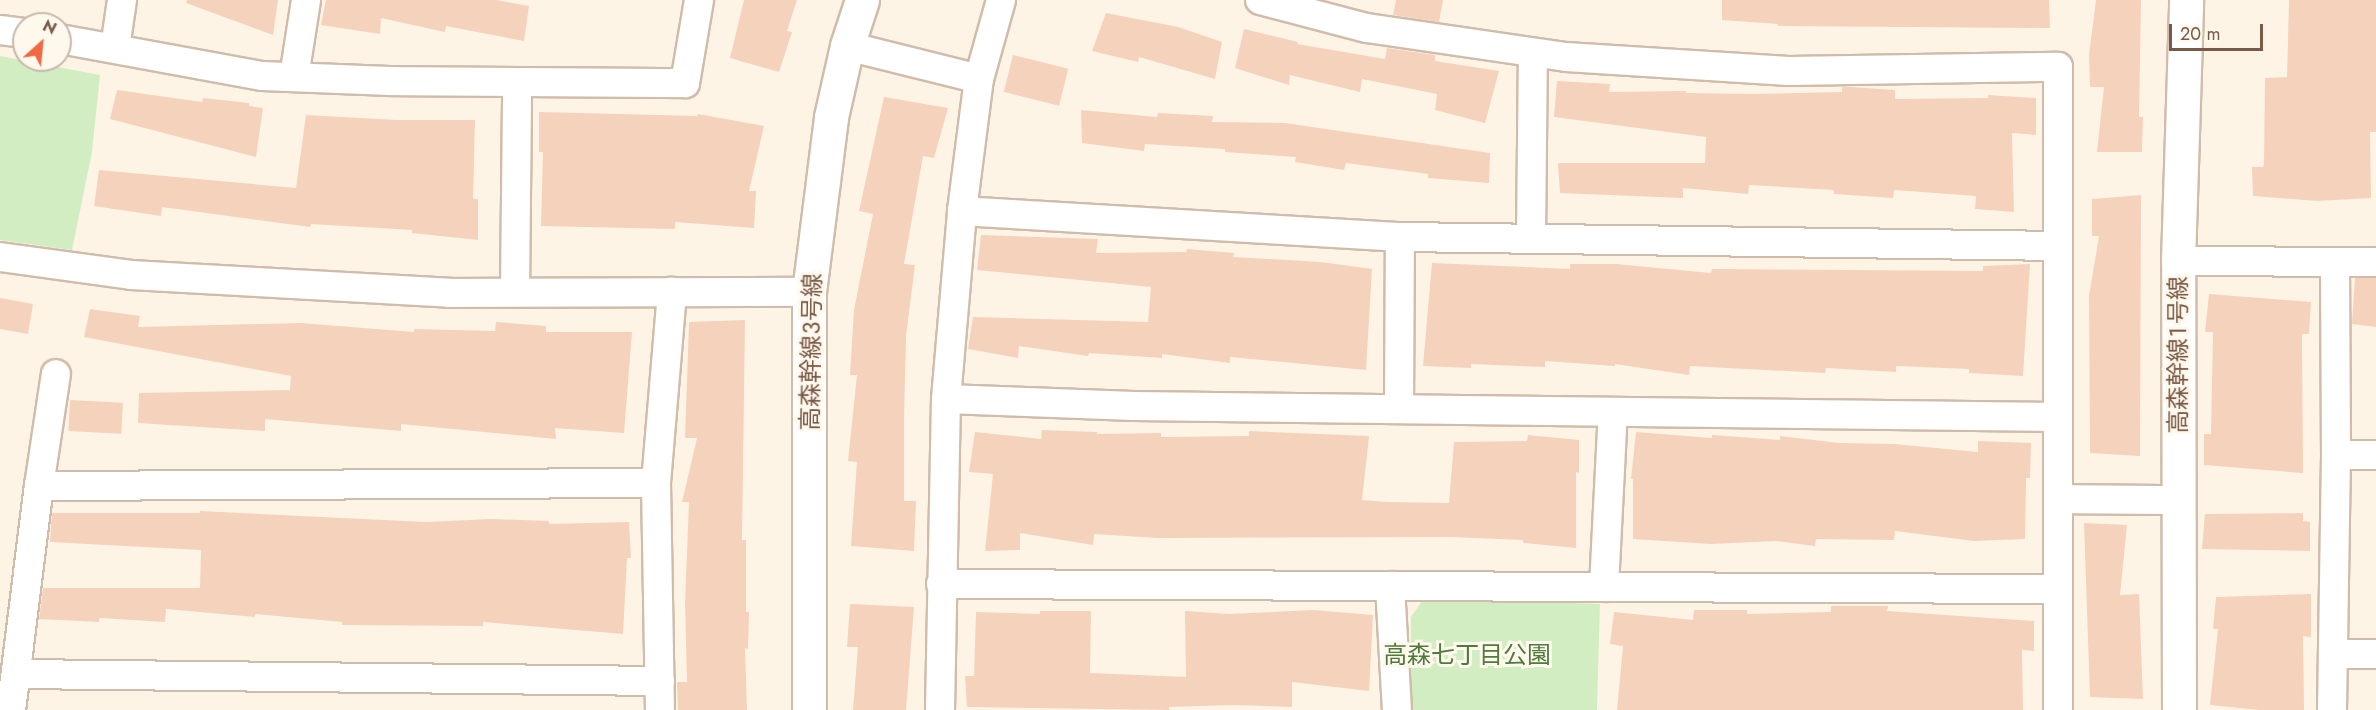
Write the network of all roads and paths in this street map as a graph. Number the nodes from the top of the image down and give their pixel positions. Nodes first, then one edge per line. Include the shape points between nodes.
1 (122, 0) edge
2 (306, 0) edge
3 (699, 0) edge
4 (861, 0) edge
5 (1001, 0) edge
6 (1260, 0) edge
7 (2186, 0) edge
8 (72, 41) edge
9 (847, 46) junction
10 (115, 48) junction
11 (1533, 52) junction
12 (294, 77) junction
13 (979, 79) junction
14 (517, 83) junction
15 (962, 211) junction
16 (1400, 237) junction
17 (1531, 238) junction
18 (2058, 246) junction
19 (0, 257) edge
20 (2178, 261) junction
21 (2335, 262) junction
22 (2376, 262) edge
23 (515, 291) junction
24 (672, 292) junction
25 (809, 292) junction
26 (56, 374) dead end
27 (946, 399) junction
28 (1399, 409) junction
29 (1613, 412) junction
30 (2058, 417) junction
31 (2336, 455) junction
32 (2376, 455) edge
33 (656, 483) junction
34 (39, 486) junction
35 (2058, 499) junction
36 (2179, 500) junction
37 (942, 584) junction
38 (1390, 586) junction
39 (1604, 587) junction
40 (2058, 589) junction
41 (2333, 654) junction
42 (2376, 654) edge
43 (16, 674) junction
44 (660, 681) junction
45 (11, 710) edge
46 (660, 710) edge
47 (809, 710) edge
48 (940, 710) edge
49 (1397, 710) edge
50 (2058, 710) edge
51 (2180, 710) edge
52 (2332, 710) edge

1 - 10 street
2 - 12 street
3 - 14 street via 685,83
4 - 9 street, 高森幹線３号線
5 - 13 street
6 - 11 street via 1367,28
7 - 20 street, 高森幹線１号線
8 - 10 street
9 - 13 street
9 - 25 street, 高森幹線３号線 via 831,117
10 - 12 street via 262,76
11 - 17 street
11 - 18 street via 1789,71 2058,67
12 - 14 street
13 - 15 street
14 - 23 street
15 - 16 street
15 - 27 street
16 - 17 street
16 - 28 street
17 - 18 street
18 - 30 street
19 - 23 street via 131,275 449,293
20 - 21 street
20 - 36 street, 高森幹線１号線
21 - 22 street
21 - 31 street
23 - 24 street
24 - 25 street
24 - 33 street
25 - 47 street, 高森幹線３号線
26 - 34 street
27 - 28 street
27 - 37 street
28 - 29 street
29 - 30 street
29 - 39 street
30 - 35 street
31 - 32 street
31 - 41 street
33 - 34 street
33 - 44 street
34 - 43 street
35 - 36 street
35 - 40 street
36 - 51 street, 高森幹線１号線
37 - 38 street
37 - 48 street
38 - 39 street
38 - 49 street
39 - 40 street
40 - 50 street
41 - 42 street
41 - 52 street
43 - 44 street
43 - 45 street
44 - 46 street

